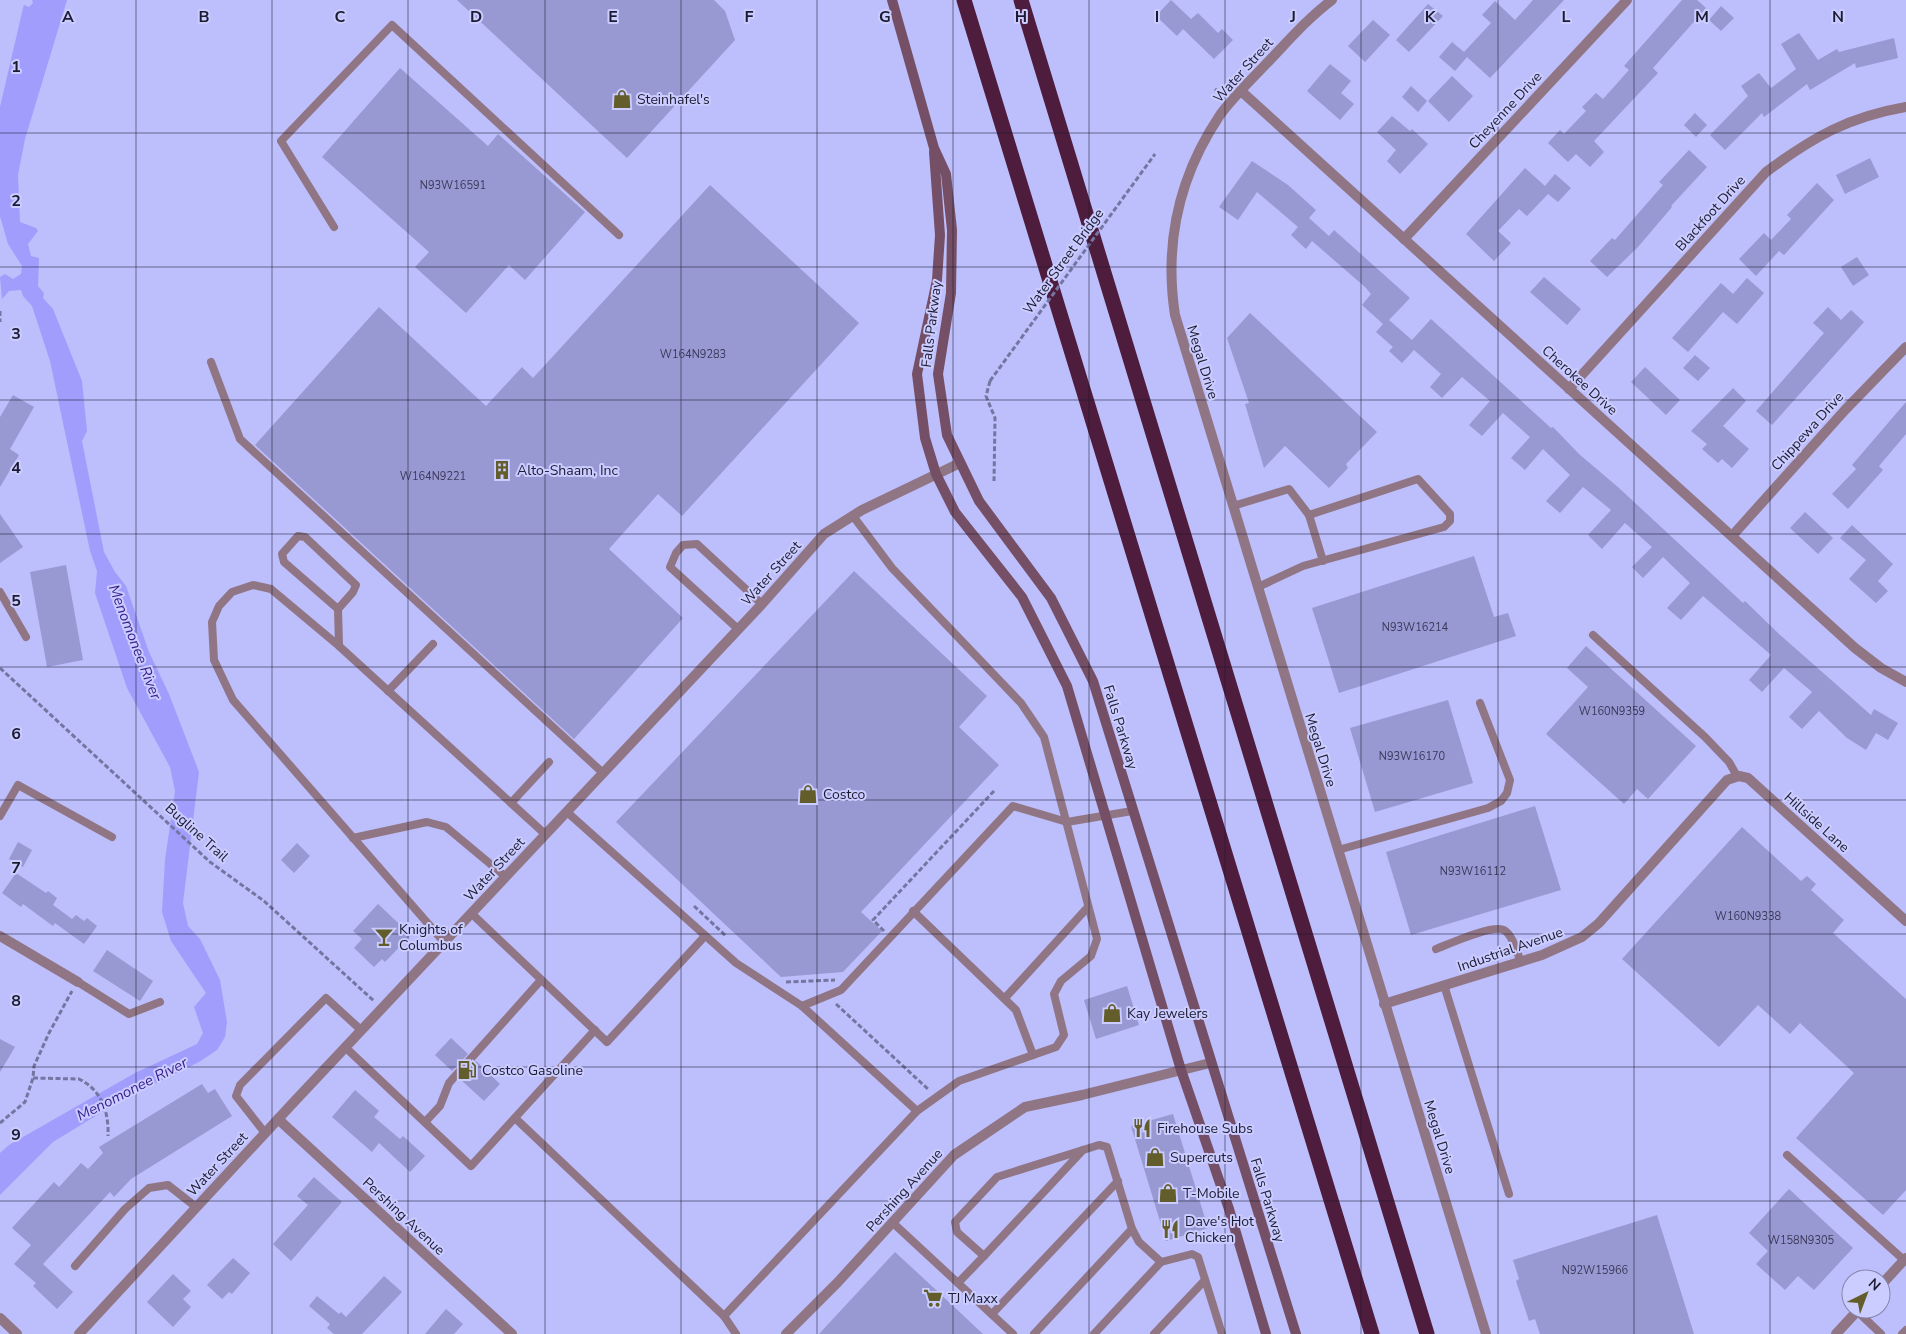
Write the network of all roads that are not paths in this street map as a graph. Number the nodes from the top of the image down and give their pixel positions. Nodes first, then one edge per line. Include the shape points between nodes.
1 (892, 0) edge
2 (964, 0) edge
3 (1021, 0) edge
4 (1332, 0) edge
5 (1626, 0) edge
6 (1241, 91) junction
7 (1906, 107) edge
8 (934, 148) junction
9 (1190, 170) joint
10 (334, 227) dead end
11 (619, 235) dead end
12 (1404, 239) junction
13 (1906, 347) edge
14 (211, 362) dead end
15 (1569, 389) junction
16 (960, 463) junction
17 (936, 474) junction
18 (1233, 506) junction
19 (1309, 515) junction
20 (854, 516) junction
21 (1732, 536) junction
22 (1323, 561) junction
23 (1258, 587) junction
24 (0, 592) edge
25 (762, 604) junction
26 (338, 609) junction
27 (738, 629) junction
28 (1593, 635) dead end
29 (26, 637) dead end
30 (433, 644) dead end
31 (339, 646) junction
32 (1906, 682) edge
33 (388, 691) junction
34 (1480, 703) dead end
35 (549, 762) dead end
36 (603, 773) junction
37 (1737, 776) junction
38 (512, 803) junction
39 (1132, 811) junction
40 (566, 812) junction
41 (0, 816) edge
42 (1106, 816) junction
43 (1067, 822) junction
44 (546, 834) junction
45 (112, 837) dead end
46 (353, 838) junction
47 (1338, 850) junction
48 (506, 877) junction
49 (1088, 907) junction
50 (913, 911) junction
51 (471, 913) junction
52 (1906, 920) edge
53 (0, 936) edge
54 (705, 936) junction
55 (444, 942) junction
56 (1436, 949) dead end
57 (1521, 962) junction
58 (541, 980) junction
59 (78, 982) joint
60 (1444, 985) junction
61 (1005, 998) junction
62 (160, 1002) dead end
63 (1384, 1004) junction
64 (802, 1006) junction
65 (361, 1030) junction
66 (595, 1030) junction
67 (345, 1047) junction
68 (1033, 1056) junction
69 (1210, 1063) junction
70 (1182, 1070) junction
71 (917, 1111) junction
72 (515, 1118) junction
73 (278, 1119) junction
74 (425, 1122) junction
75 (265, 1133) junction
76 (1084, 1150) junction
77 (1788, 1155) dead end
78 (1118, 1181) junction
79 (1509, 1194) dead end
80 (196, 1207) junction
81 (892, 1222) junction
82 (1132, 1229) junction
83 (984, 1256) junction
84 (1905, 1259) edge
85 (1161, 1262) junction
86 (75, 1266) dead end
87 (1891, 1274) edge
88 (1205, 1280) junction
89 (958, 1283) junction
90 (992, 1314) junction
91 (724, 1316) junction
92 (0, 1318) edge
93 (1850, 1319) edge
94 (1867, 1319) edge
95 (1906, 1330) edge
96 (1221, 1331) edge
97 (17, 1334) edge
98 (79, 1334) edge
99 (512, 1334) edge
100 (736, 1334) edge
101 (786, 1334) edge
102 (1013, 1334) edge
103 (1034, 1334) edge
104 (1094, 1334) edge
105 (1154, 1334) edge
106 (1214, 1334) edge
107 (1266, 1334) edge
108 (1296, 1334) edge
109 (1372, 1334) edge
110 (1427, 1334) edge
111 (1486, 1334) edge
112 (1836, 1334) edge
113 (1881, 1334) edge
114 (1902, 1334) edge

1 - 8 street, Falls Parkway
2 - 109 highway
3 - 110 highway
4 - 6 street, Water Street via 1312,15
5 - 12 street, Cheyenne Drive
6 - 9 street, Water Street via 1221,114
6 - 12 street, Cherokee Drive
7 - 15 street, Blackfoot Drive via 1882,111 1831,129 1766,172
8 - 16 street, Falls Parkway via 946,174 952,230 951,294 938,374 947,435
8 - 17 street, Falls Parkway via 940,235 937,280 917,374 924,438
9 - 18 street, Megal Drive via 1173,229 1171,293
10 - 11 lane via 281,141 392,25
12 - 15 street, Cherokee Drive
13 - 21 street, Chippewa Drive
14 - 36 lane via 240,439
15 - 21 street, Cherokee Drive
16 - 17 street, Water Street
16 - 39 street, Falls Parkway via 978,501 1051,598 1088,673
17 - 20 street, Water Street
17 - 42 street, Falls Parkway via 955,512 1022,597 1067,686
18 - 19 lane via 1289,489
18 - 23 street, Megal Drive
19 - 22 lane
19 - 22 lane via 1418,479 1450,514 1450,521 1444,527
20 - 25 street, Water Street via 824,534
20 - 43 lane via 892,568 1021,703 1044,737
21 - 32 street, Cherokee Drive via 1855,648
22 - 23 lane via 1303,566
23 - 47 street, Megal Drive
24 - 29 lane
25 - 27 street, Water Street
25 - 27 lane via 697,544 683,546 676,553 670,567
26 - 26 lane via 356,585 304,537 298,536 282,554 284,562
26 - 31 lane
27 - 36 street, Water Street
28 - 37 lane via 1718,749
30 - 33 lane
31 - 33 lane
31 - 46 lane via 271,590 253,585 232,592 219,606 212,622 214,660 233,700
33 - 38 lane
34 - 47 lane via 1510,780 1501,801 1488,808
35 - 38 lane
36 - 40 street, Water Street
37 - 52 street, Hillside Lane via 1748,778
37 - 57 street, Industrial Avenue via 1727,780 1591,929 1564,947
38 - 44 lane
39 - 42 lane
39 - 69 street, Falls Parkway
40 - 44 street, Water Street
40 - 54 lane
41 - 45 lane via 18,785
42 - 43 lane
42 - 70 street, Falls Parkway
43 - 49 lane
43 - 50 lane via 1013,806
44 - 48 street, Water Street
46 - 48 lane via 427,822 446,827
46 - 55 lane
47 - 63 street, Megal Drive
48 - 51 street, Water Street
49 - 61 lane
49 - 68 lane via 1097,939 1091,956 1061,981 1054,994 1064,1035 1056,1048
50 - 61 lane
50 - 64 lane via 841,990
51 - 55 street, Water Street
51 - 58 lane
53 - 59 street
54 - 64 lane via 736,963
54 - 66 lane via 608,1042
55 - 65 street, Water Street
56 - 57 lane via 1493,929 1504,930
57 - 60 street, Industrial Avenue
58 - 66 lane
58 - 74 lane via 449,1083 440,1106
59 - 62 lane via 129,1014
60 - 63 street, Industrial Avenue
60 - 79 lane
61 - 68 lane via 1016,1010
63 - 111 street, Megal Drive
64 - 71 lane
65 - 67 street, Water Street
65 - 75 lane via 326,998 240,1085 236,1096
66 - 72 lane
67 - 73 street, Water Street
67 - 74 lane
68 - 71 lane via 959,1081
69 - 70 street, Pershing Avenue
69 - 108 street, Falls Parkway
70 - 81 street, Pershing Avenue via 1024,1107 954,1155
70 - 107 street, Falls Parkway via 1229,1209
71 - 91 lane
72 - 74 lane via 471,1166
72 - 91 lane
73 - 75 street, Water Street
73 - 99 street, Pershing Avenue
75 - 80 street, Water Street
76 - 78 lane via 1099,1145 1107,1147
76 - 83 lane
76 - 83 lane via 997,1177 955,1222 957,1232
77 - 84 lane
78 - 82 lane
78 - 90 lane
80 - 86 lane via 168,1185 149,1188 125,1209
80 - 98 street, Water Street
81 - 89 lane
81 - 101 street, Pershing Avenue
82 - 85 lane via 1139,1242
82 - 103 lane
83 - 89 lane
84 - 87 street
85 - 88 lane via 1192,1254 1198,1257
85 - 104 lane
88 - 96 lane
88 - 105 lane
89 - 90 lane
90 - 102 lane
91 - 100 lane
92 - 97 street
93 - 112 street
94 - 113 lane
95 - 114 lane
96 - 106 lane

